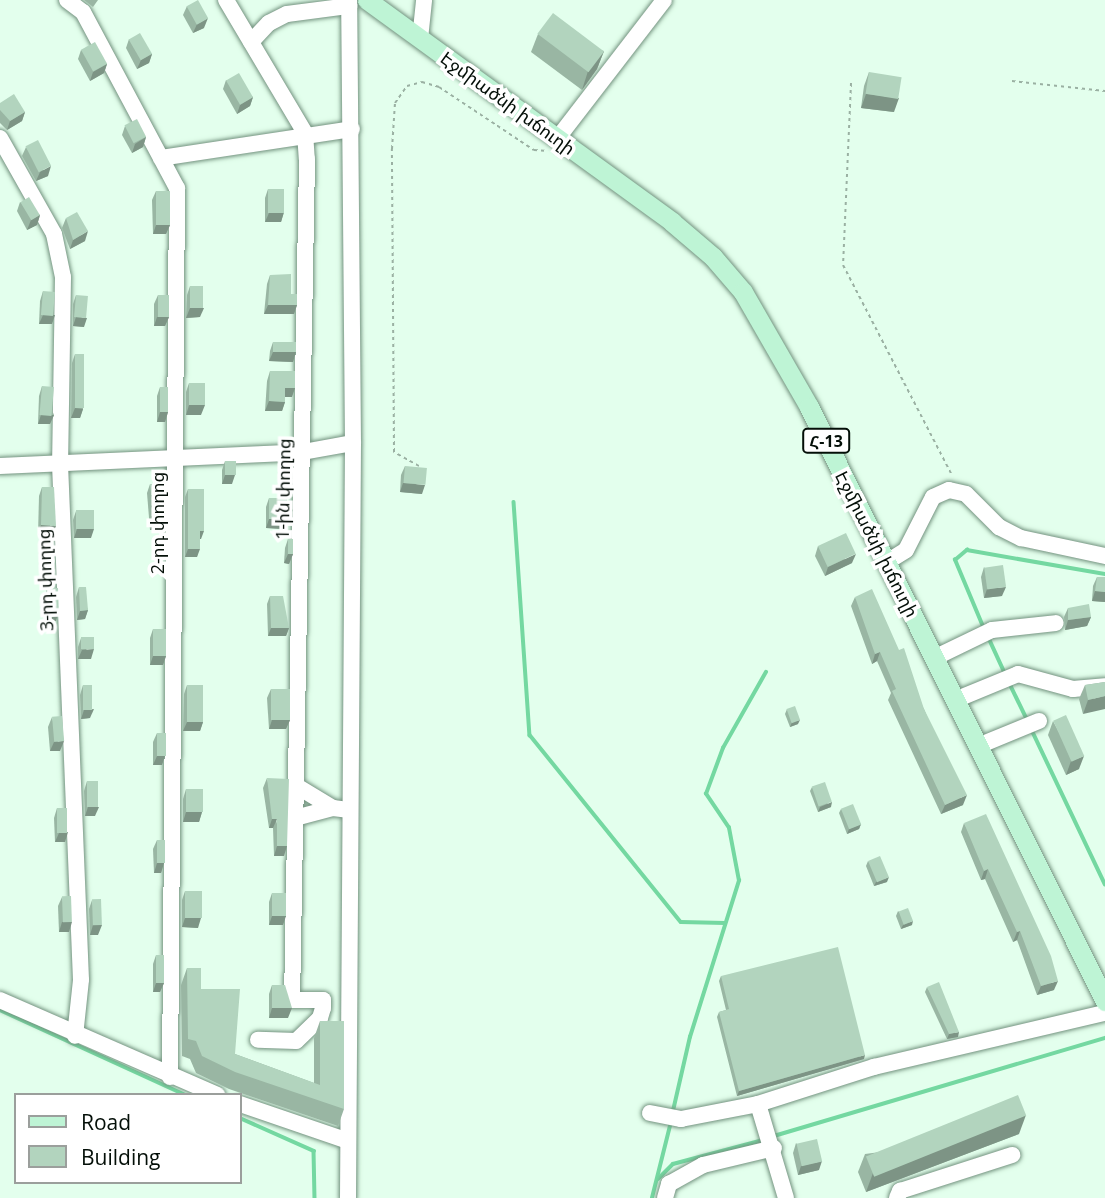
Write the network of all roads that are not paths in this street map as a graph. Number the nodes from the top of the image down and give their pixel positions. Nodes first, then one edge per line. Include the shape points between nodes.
1 (67, 0) edge
2 (226, 0) edge
3 (424, 0) edge
4 (664, 0) edge
5 (355, 2) edge
6 (420, 39) junction
7 (251, 42) junction
8 (352, 129) junction
9 (305, 133) junction
10 (0, 138) edge
11 (557, 139) junction
12 (161, 158) junction
13 (353, 443) junction
14 (303, 452) junction
15 (177, 460) junction
16 (60, 464) junction
17 (0, 466) edge
18 (1105, 556) edge
19 (887, 562) junction
20 (1056, 623) dead end
21 (934, 657) junction
22 (1105, 686) edge
23 (955, 700) junction
24 (1039, 721) dead end
25 (978, 746) junction
26 (295, 785) junction
27 (333, 808) junction
28 (350, 810) junction
29 (295, 818) junction
30 (0, 1000) edge
31 (1105, 1001) edge
32 (1105, 1013) edge
33 (75, 1036) junction
34 (258, 1040) dead end
35 (170, 1077) junction
36 (212, 1093) edge
37 (758, 1104) junction
38 (242, 1105) edge
39 (663, 1115) dead end
40 (348, 1141) junction
41 (774, 1148) junction
42 (1012, 1155) dead end
43 (348, 1198) edge
44 (665, 1198) edge
45 (786, 1198) edge
46 (897, 1198) edge

1 - 12 street, 2-րդ փողոց via 83,12
2 - 7 street
3 - 6 street
4 - 11 street
5 - 6 main road, Էջմիածնի խճուղի / Հ-13 via 385,13
5 - 7 street via 287,14 269,23
5 - 8 street
6 - 11 main road, Էջմիածնի խճուղի / Հ-13
7 - 9 street
8 - 9 street
8 - 13 street
9 - 12 street
9 - 14 street, 1-ին փողոց
10 - 16 street, 3-րդ փողոց via 60,250
11 - 19 main road, Էջմիածնի խճուղի / Հ-13 via 680,228 726,270 776,344
12 - 15 street, 2-րդ փողոց via 177,188
13 - 14 street
13 - 28 street
14 - 15 street
14 - 26 street, 1-ին փողոց
15 - 16 street
15 - 35 street, 2-րդ փողոց
16 - 17 street
16 - 33 street, 3-րդ փողոց via 81,979
18 - 19 street via 1021,538 999,527 966,494 949,490 933,497 906,550
19 - 21 main road, Էջմիածնի խճուղի / Հ-13
20 - 21 street via 986,633
21 - 23 main road, Էջմիածնի խճուղի / Հ-13
22 - 23 street via 1073,689 1010,677
23 - 25 main road, Էջմիածնի խճուղի / Հ-13
24 - 25 street
25 - 31 main road, Էջմիածնի խճուղի / Հ-13
26 - 27 street
26 - 29 street, 1-ին փողոց
27 - 28 street
27 - 29 street
28 - 40 street
29 - 34 street, 1-ին փողոց via 292,1000 323,1000 320,1018 296,1041
30 - 33 street
32 - 37 street via 874,1067
33 - 35 street
35 - 36 street
37 - 39 street
37 - 41 street
38 - 40 street
40 - 43 street
41 - 44 street via 703,1165 669,1184
41 - 45 street
42 - 46 street via 900,1191

